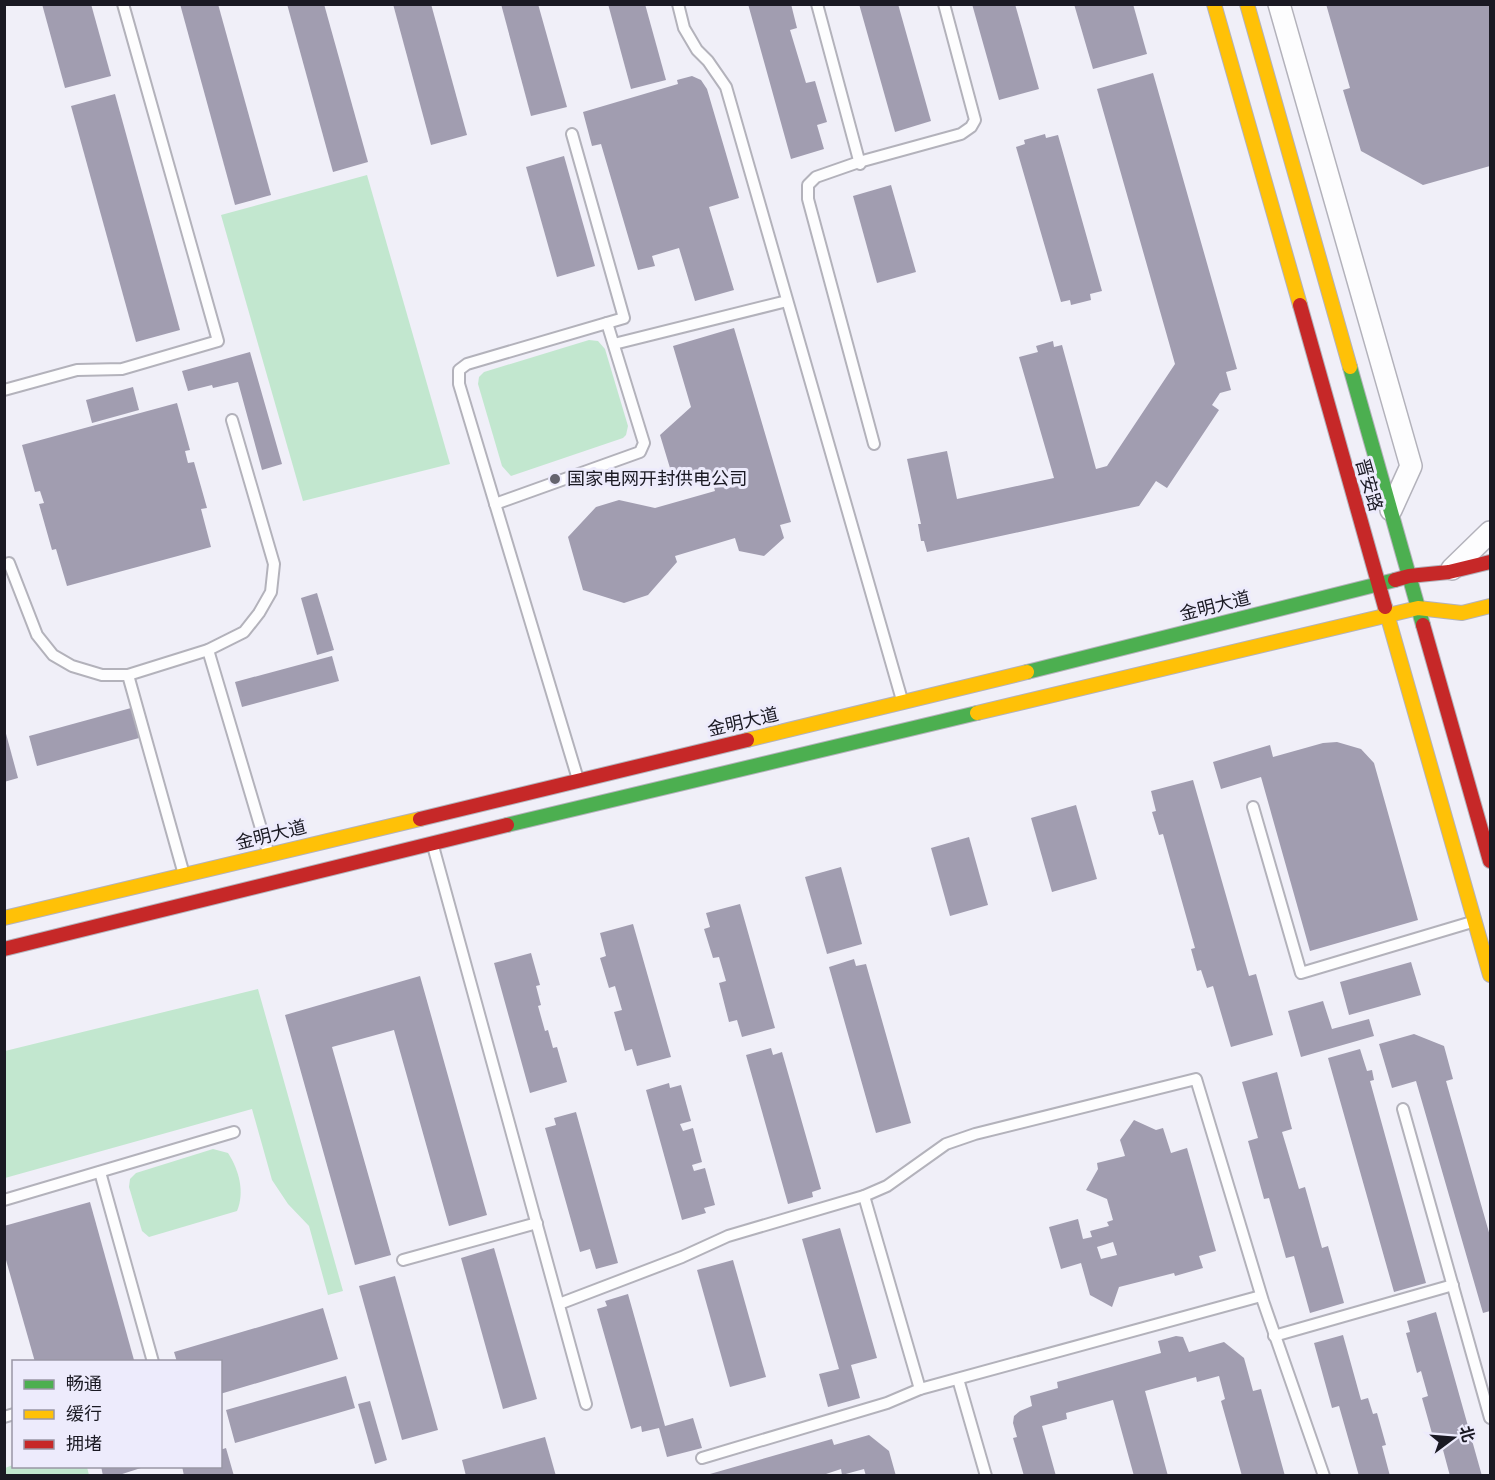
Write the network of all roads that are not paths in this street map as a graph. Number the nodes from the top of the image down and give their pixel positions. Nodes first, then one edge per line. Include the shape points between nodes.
1 (123, 4) edge
2 (678, 4) edge
3 (817, 4) edge
4 (944, 4) edge
5 (1214, 4) edge
6 (1247, 4) edge
7 (1279, 4) edge
8 (572, 134) dead end
9 (860, 163) junction
10 (787, 301) junction
11 (607, 323) junction
12 (614, 344) junction
13 (4, 390) edge
14 (232, 420) dead end
15 (874, 444) dead end
16 (495, 504) junction
17 (1391, 510) junction
18 (1491, 532) edge
19 (1491, 562) edge
20 (9, 563) dead end
21 (1449, 572) junction
22 (1409, 576) junction
23 (1379, 584) junction
24 (1491, 606) edge
25 (1418, 608) junction
26 (1462, 613) junction
27 (1389, 616) junction
28 (1491, 622) edge
29 (208, 650) junction
30 (128, 675) junction
31 (903, 703) junction
32 (578, 780) junction
33 (1252, 807) dead end
34 (1487, 835) edge
35 (432, 842) junction
36 (268, 853) junction
37 (1491, 861) edge
38 (184, 875) junction
39 (4, 918) edge
40 (1475, 921) junction
41 (4, 949) edge
42 (1491, 975) edge
43 (1403, 1109) dead end
44 (234, 1132) dead end
45 (100, 1172) junction
46 (864, 1196) junction
47 (4, 1200) edge
48 (537, 1223) junction
49 (403, 1260) dead end
50 (1453, 1285) junction
51 (1261, 1296) junction
52 (559, 1304) junction
53 (1274, 1336) junction
54 (152, 1360) edge
55 (958, 1379) junction
56 (920, 1389) junction
57 (586, 1404) dead end
58 (1491, 1418) edge
59 (702, 1458) dead end
60 (986, 1476) edge
61 (1324, 1476) edge

1 - 13 lane via 218,341 122,369 76,370
2 - 10 lane via 684,28 726,87
3 - 9 lane
4 - 9 lane via 975,120 961,134
5 - 23 main road, 晋安路
6 - 17 main road, 晋安路
7 - 17 street via 1412,465
8 - 11 lane via 624,318
9 - 15 lane via 816,177 808,185 808,199
10 - 12 lane
10 - 31 lane
11 - 12 lane
11 - 16 lane via 467,364 459,370 459,384
12 - 16 lane via 644,443 640,452
14 - 29 lane via 274,564 271,592 259,613 244,632
16 - 32 lane
17 - 22 main road, 晋安路
18 - 21 street
19 - 21 main road, 金明大道
20 - 30 lane via 37,635 53,655 72,666 102,675
21 - 22 main road, 金明大道
22 - 23 main road, 金明大道
22 - 25 main road, 晋安路
23 - 27 main road, 晋安路
23 - 31 main road, 金明大道
24 - 26 main road
25 - 26 main road
25 - 27 main road
25 - 34 main road, 晋安路
26 - 28 street
27 - 35 main road
27 - 40 main road, 晋安路
29 - 30 lane
29 - 36 lane
30 - 38 lane
31 - 32 main road, 金明大道
32 - 36 main road, 金明大道
33 - 40 lane via 1301,973
34 - 37 main road, 晋安路
35 - 41 main road
35 - 48 lane
36 - 38 main road, 金明大道
38 - 39 main road, 金明大道
40 - 42 main road, 晋安路
43 - 50 lane
44 - 45 lane
45 - 47 lane
45 - 54 lane
46 - 51 lane via 887,1186 946,1144 1196,1080
46 - 52 lane via 728,1236
46 - 56 lane
48 - 49 lane
48 - 52 lane
50 - 53 lane
50 - 58 lane
51 - 53 lane
51 - 55 lane
52 - 57 lane
53 - 61 lane
55 - 56 lane
55 - 60 lane
56 - 59 lane via 887,1403

